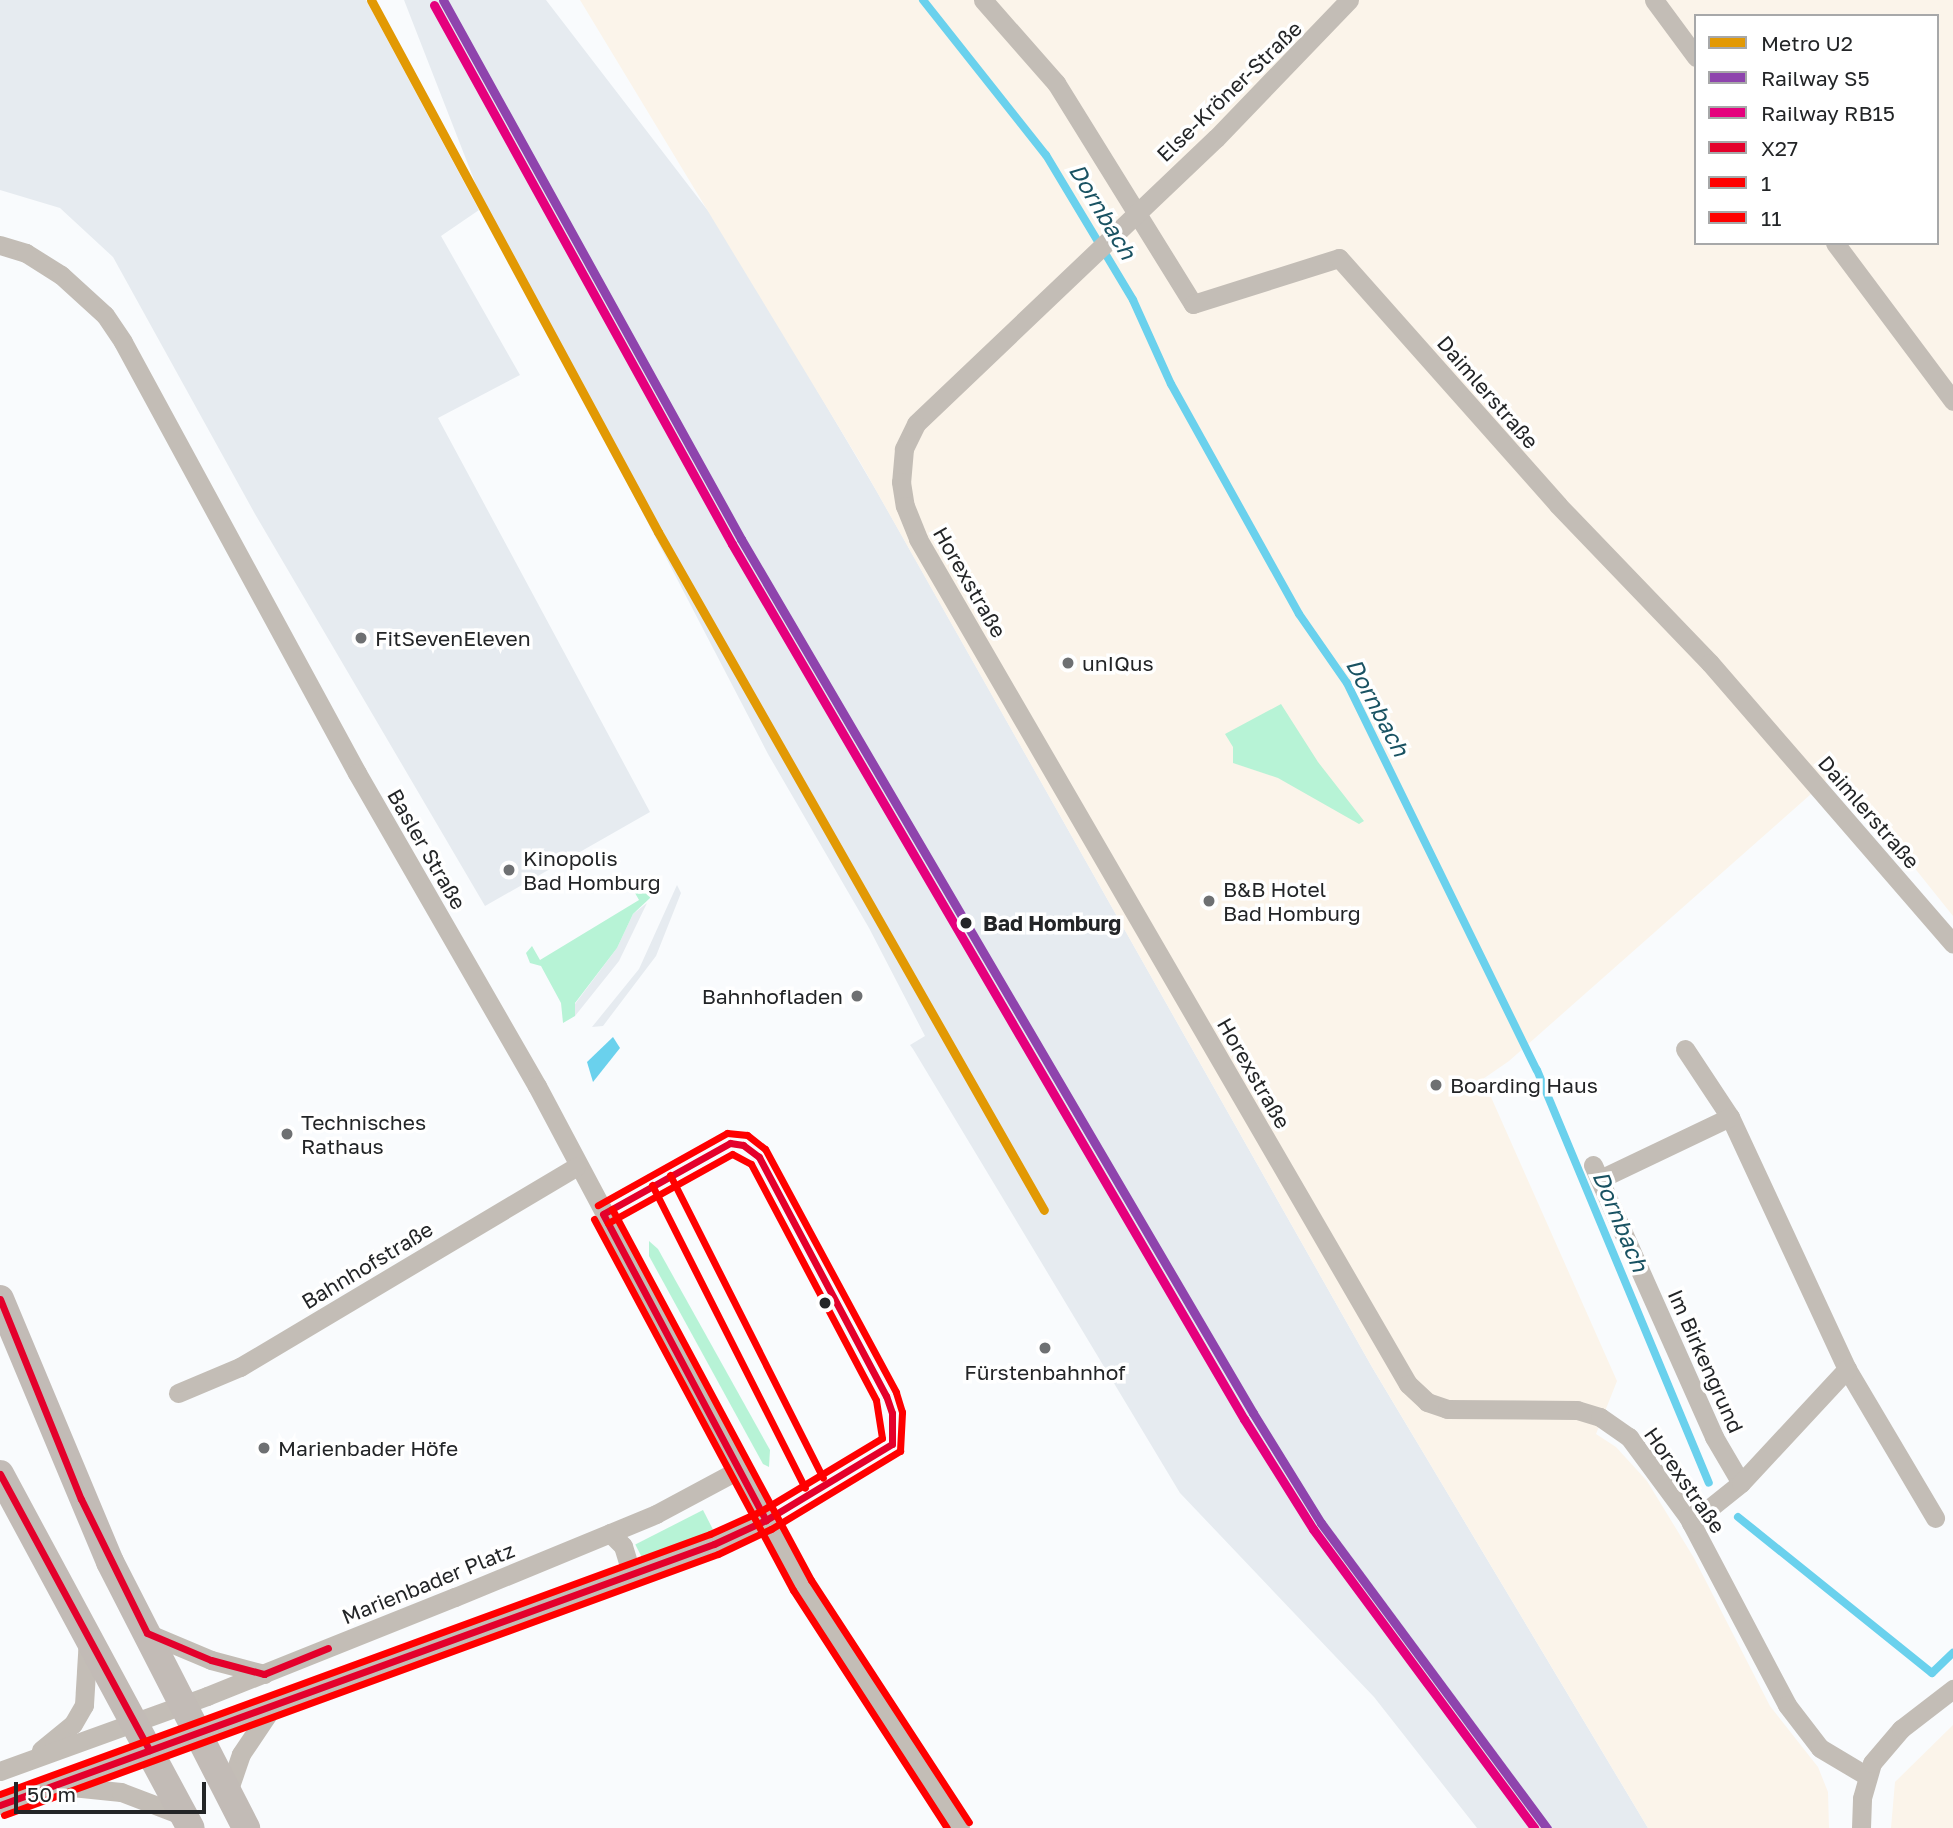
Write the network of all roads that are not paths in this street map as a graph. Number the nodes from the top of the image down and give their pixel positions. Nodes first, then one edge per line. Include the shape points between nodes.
1 (984, 0) edge
2 (1349, 0) edge
3 (1654, 0) edge
4 (1694, 54) edge
5 (1137, 212) junction
6 (0, 245) edge
7 (1836, 245) edge
8 (1953, 401) edge
9 (1953, 944) edge
10 (1685, 1049) dead end
11 (1730, 1116) junction
12 (576, 1167) junction
13 (0, 1299) edge
14 (1847, 1369) junction
15 (178, 1393) dead end
16 (738, 1470) junction
17 (0, 1474) edge
18 (1741, 1483) junction
19 (1935, 1518) dead end
20 (766, 1520) junction
21 (1690, 1523) junction
22 (610, 1533) junction
23 (632, 1576) junction
24 (147, 1633) junction
25 (88, 1637) junction
26 (264, 1674) junction
27 (1953, 1689) edge
28 (276, 1702) junction
29 (183, 1704) junction
30 (134, 1723) junction
31 (197, 1732) junction
32 (149, 1750) junction
33 (31, 1759) junction
34 (0, 1771) edge
35 (1867, 1776) junction
36 (50, 1786) junction
37 (228, 1793) junction
38 (0, 1805) edge
39 (187, 1822) edge
40 (246, 1828) edge
41 (960, 1828) edge
42 (1861, 1828) edge

1 - 5 street, Daimlerstraße via 1056,83
2 - 5 street, Else-Kröner-Straße
3 - 4 street
5 - 9 street, Daimlerstraße via 1193,304 1339,258 1558,505 1710,663
5 - 21 street, Horexstraße via 916,424 904,449 901,482 918,539 1408,1384 1427,1402 1447,1409 1547,1409 1600,1417 1637,1445
6 - 12 street, Basler Straße via 26,253 69,281 105,315 123,342 357,773 537,1086
7 - 8 street
10 - 11 street
11 - 14 street
11 - 18 street, Im Birkengrund via 1596,1172 1714,1437
12 - 15 street, Bahnhofstraße via 240,1367
12 - 16 street, Basler Straße
13 - 24 street via 81,1499
14 - 18 street
14 - 19 street
16 - 20 street, Basler Straße
16 - 22 street, Marienbader Platz
17 - 25 street
18 - 21 street
20 - 23 street
20 - 41 street, Basler Straße via 811,1601
21 - 35 street, Horexstraße via 1787,1705 1820,1748
22 - 23 street via 623,1546
22 - 26 street, Marienbader Platz
23 - 28 street
24 - 26 street via 211,1660
24 - 29 street
25 - 30 street
25 - 33 street, Marienbader Platz via 84,1704 73,1724
26 - 29 street, Marienbader Platz
27 - 35 street via 1892,1738
28 - 31 street
28 - 37 street via 246,1744
29 - 30 street, Marienbader Platz
29 - 31 street
30 - 32 street
30 - 33 street, Marienbader Platz
31 - 32 street
31 - 37 street
32 - 36 street
32 - 39 street
33 - 34 street, Marienbader Platz
35 - 42 street
36 - 38 street
36 - 39 street via 121,1792
37 - 40 street

